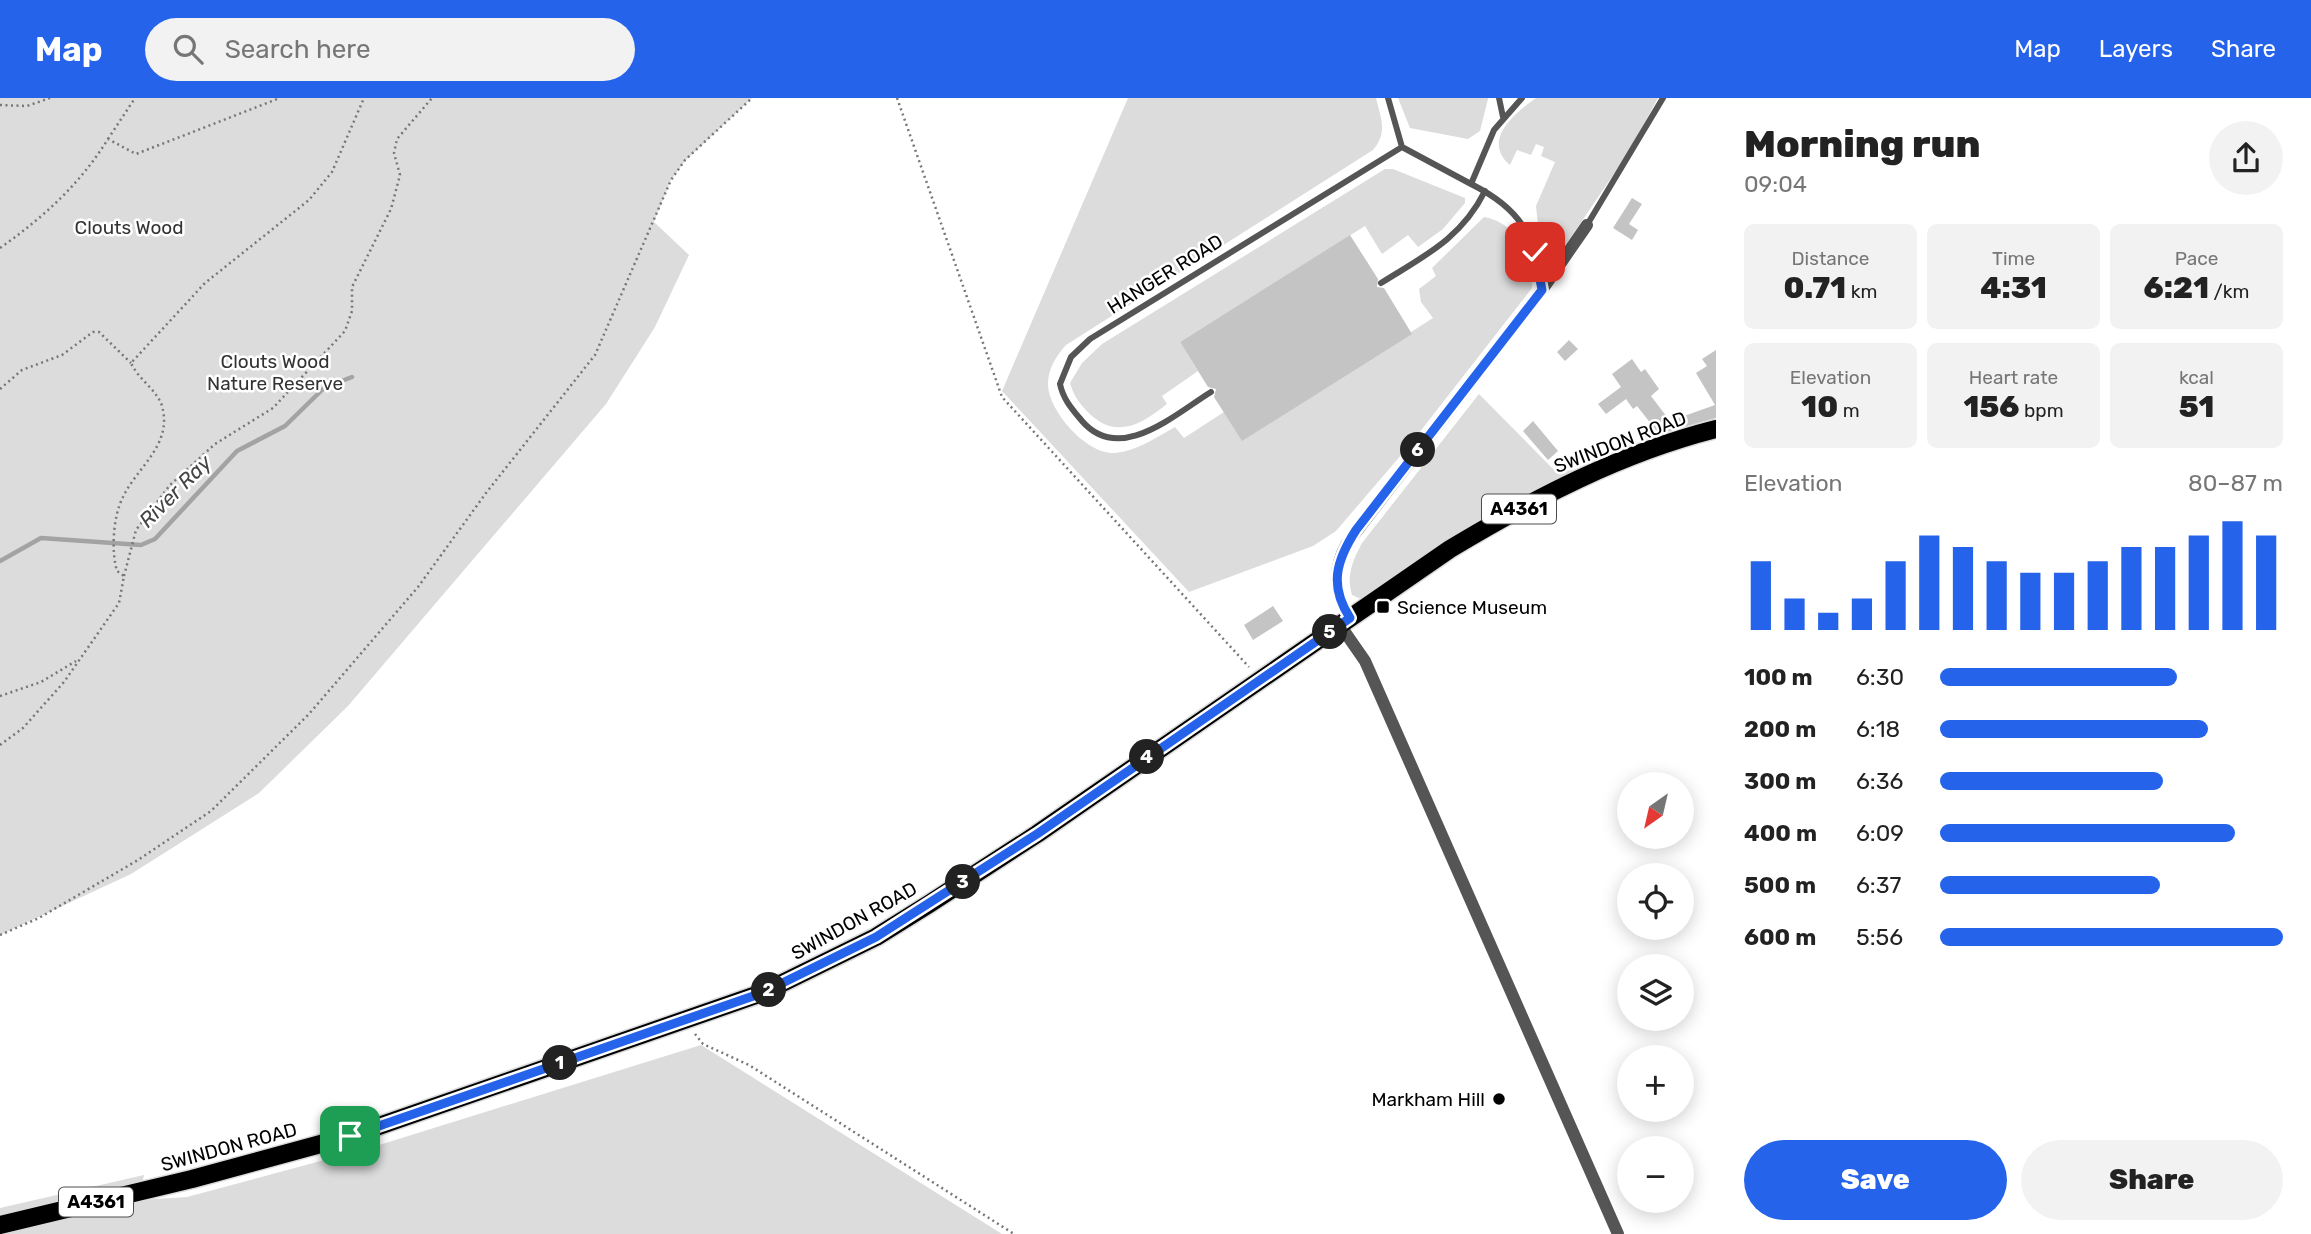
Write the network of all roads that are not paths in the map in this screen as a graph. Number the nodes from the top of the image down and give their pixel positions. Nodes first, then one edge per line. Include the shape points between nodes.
1 (1388, 98) edge
2 (1499, 98) edge
3 (1521, 98) edge
4 (1663, 98) edge
5 (1503, 117) junction
6 (1402, 147) junction
7 (1471, 184) junction
8 (1485, 191) junction
9 (1587, 225) joint
10 (1381, 284) dead end
11 (1542, 290) junction
12 (1212, 392) dead end
13 (1716, 429) edge
14 (1345, 622) junction
15 (0, 1225) edge
16 (1618, 1234) edge

1 - 6 lane
2 - 5 lane
3 - 5 lane
4 - 9 lane
5 - 7 lane
6 - 7 lane
6 - 12 lane, HANGER ROAD via 1090,339 1071,357 1060,384 1067,404 1086,426 1116,440 1145,432
7 - 8 lane
8 - 10 lane via 1459,231
8 - 11 lane via 1523,223 1535,252
9 - 11 street
11 - 14 street via 1346,545 1336,580
13 - 14 main road, SWINDON ROAD / A4361 via 1623,460 1503,517
14 - 15 main road, SWINDON ROAD / A4361 via 1037,834 876,937 762,993 350,1136
14 - 16 street

